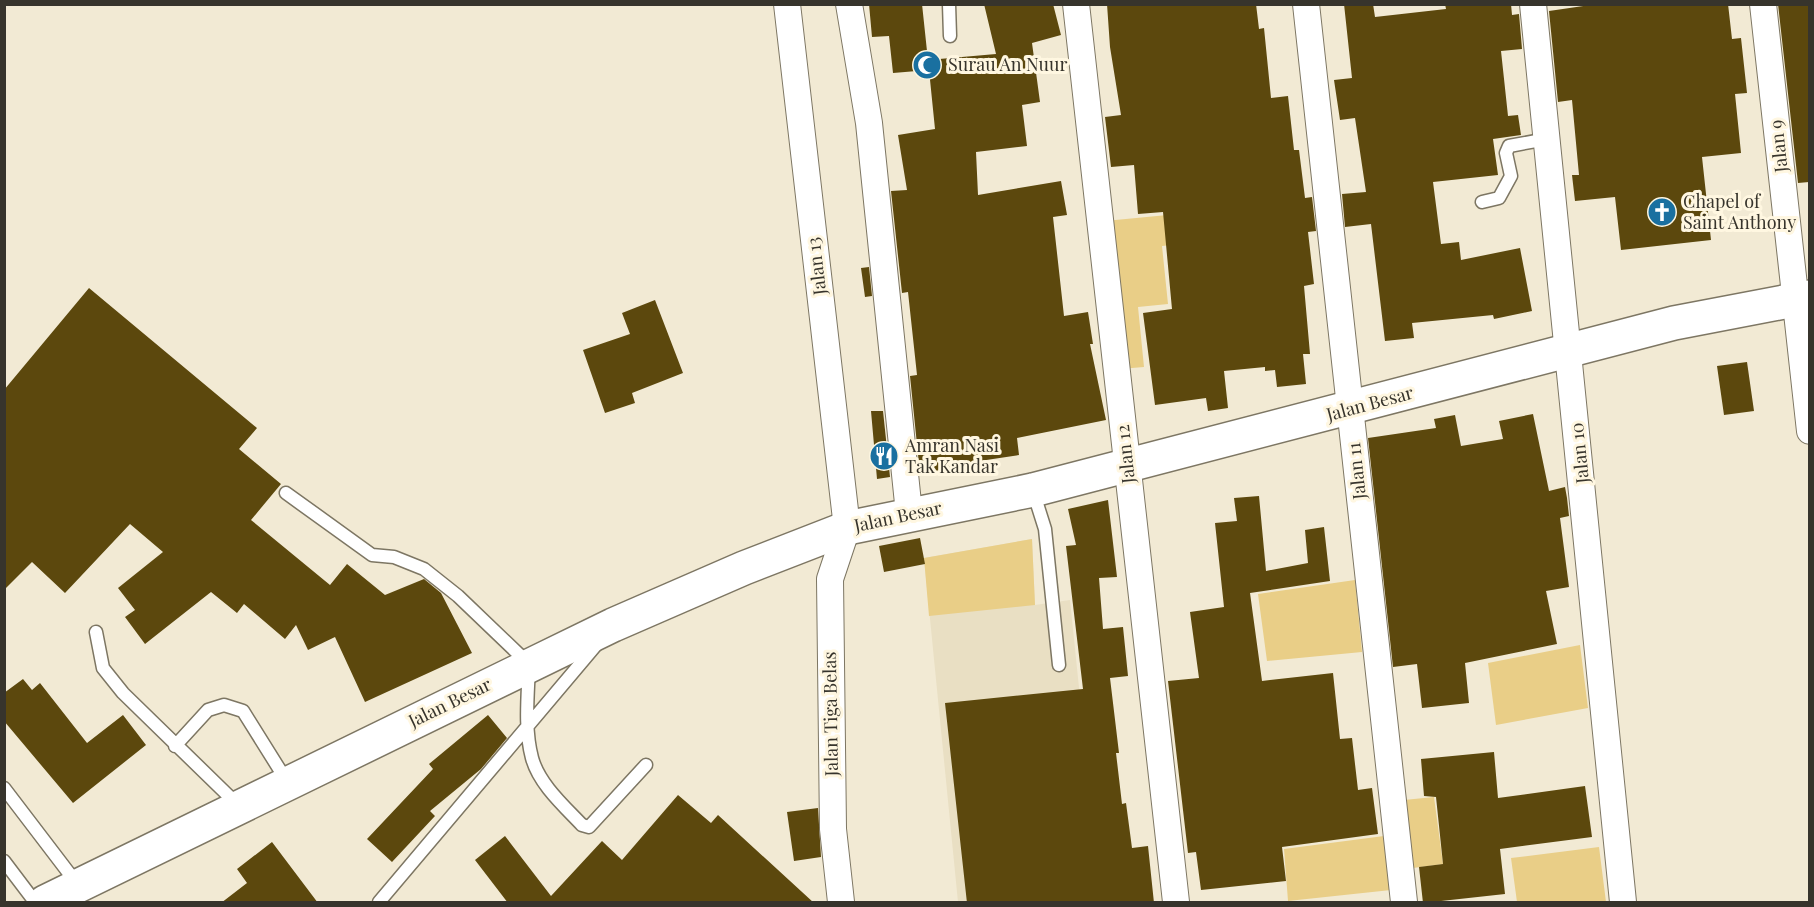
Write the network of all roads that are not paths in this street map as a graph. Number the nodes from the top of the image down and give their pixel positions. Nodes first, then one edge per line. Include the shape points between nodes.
1 (787, 4) edge
2 (849, 4) edge
3 (949, 4) edge
4 (1076, 4) edge
5 (1306, 4) edge
6 (1533, 4) edge
7 (1764, 4) edge
8 (950, 36) dead end
9 (1547, 139) junction
10 (1482, 202) dead end
11 (1802, 298) edge
12 (1569, 350) junction
13 (1351, 409) junction
14 (1809, 431) edge
15 (1128, 467) junction
16 (1033, 490) junction
17 (286, 493) dead end
18 (909, 513) junction
19 (847, 528) junction
20 (613, 625) junction
21 (96, 632) dead end
22 (529, 664) junction
23 (1059, 665) dead end
24 (528, 727) junction
25 (175, 746) junction
26 (646, 765) dead end
27 (288, 783) junction
28 (4, 788) edge
29 (240, 807) junction
30 (4, 861) edge
31 (79, 886) junction
32 (34, 903) edge
33 (45, 903) edge
34 (379, 903) edge
35 (841, 903) edge
36 (1176, 903) edge
37 (1404, 903) edge
38 (1623, 903) edge

1 - 19 street, Jalan 13
2 - 18 street via 869,123
3 - 8 lane
4 - 15 street, Jalan 12
5 - 13 street, Jalan 11
6 - 9 street, Jalan 10
7 - 11 street, Jalan 9
9 - 10 lane via 1509,146 1506,153 1511,176 1499,198
9 - 12 street, Jalan 10
11 - 12 main road, Jalan Besar
11 - 14 street, Jalan 9
12 - 13 main road, Jalan Besar
12 - 38 street, Jalan 10
13 - 15 main road, Jalan Besar
13 - 37 street, Jalan 11
15 - 16 main road, Jalan Besar
15 - 36 street, Jalan 12
16 - 18 main road, Jalan Besar
16 - 23 lane via 1045,529
17 - 22 lane via 372,555 394,557 424,569
18 - 19 main road, Jalan Besar
19 - 20 main road, Jalan Besar
19 - 35 street, Jalan Tiga Belas via 830,579 832,818
20 - 22 main road, Jalan Besar
20 - 24 lane
21 - 25 lane via 103,668
22 - 24 lane
22 - 27 main road, Jalan Besar
24 - 26 lane via 532,759 549,789 582,825 589,827
24 - 34 lane
25 - 27 lane via 208,710 224,705 243,711
25 - 29 lane
27 - 29 main road, Jalan Besar
28 - 31 lane
29 - 31 main road, Jalan Besar
30 - 32 lane
31 - 33 main road, Jalan Besar

